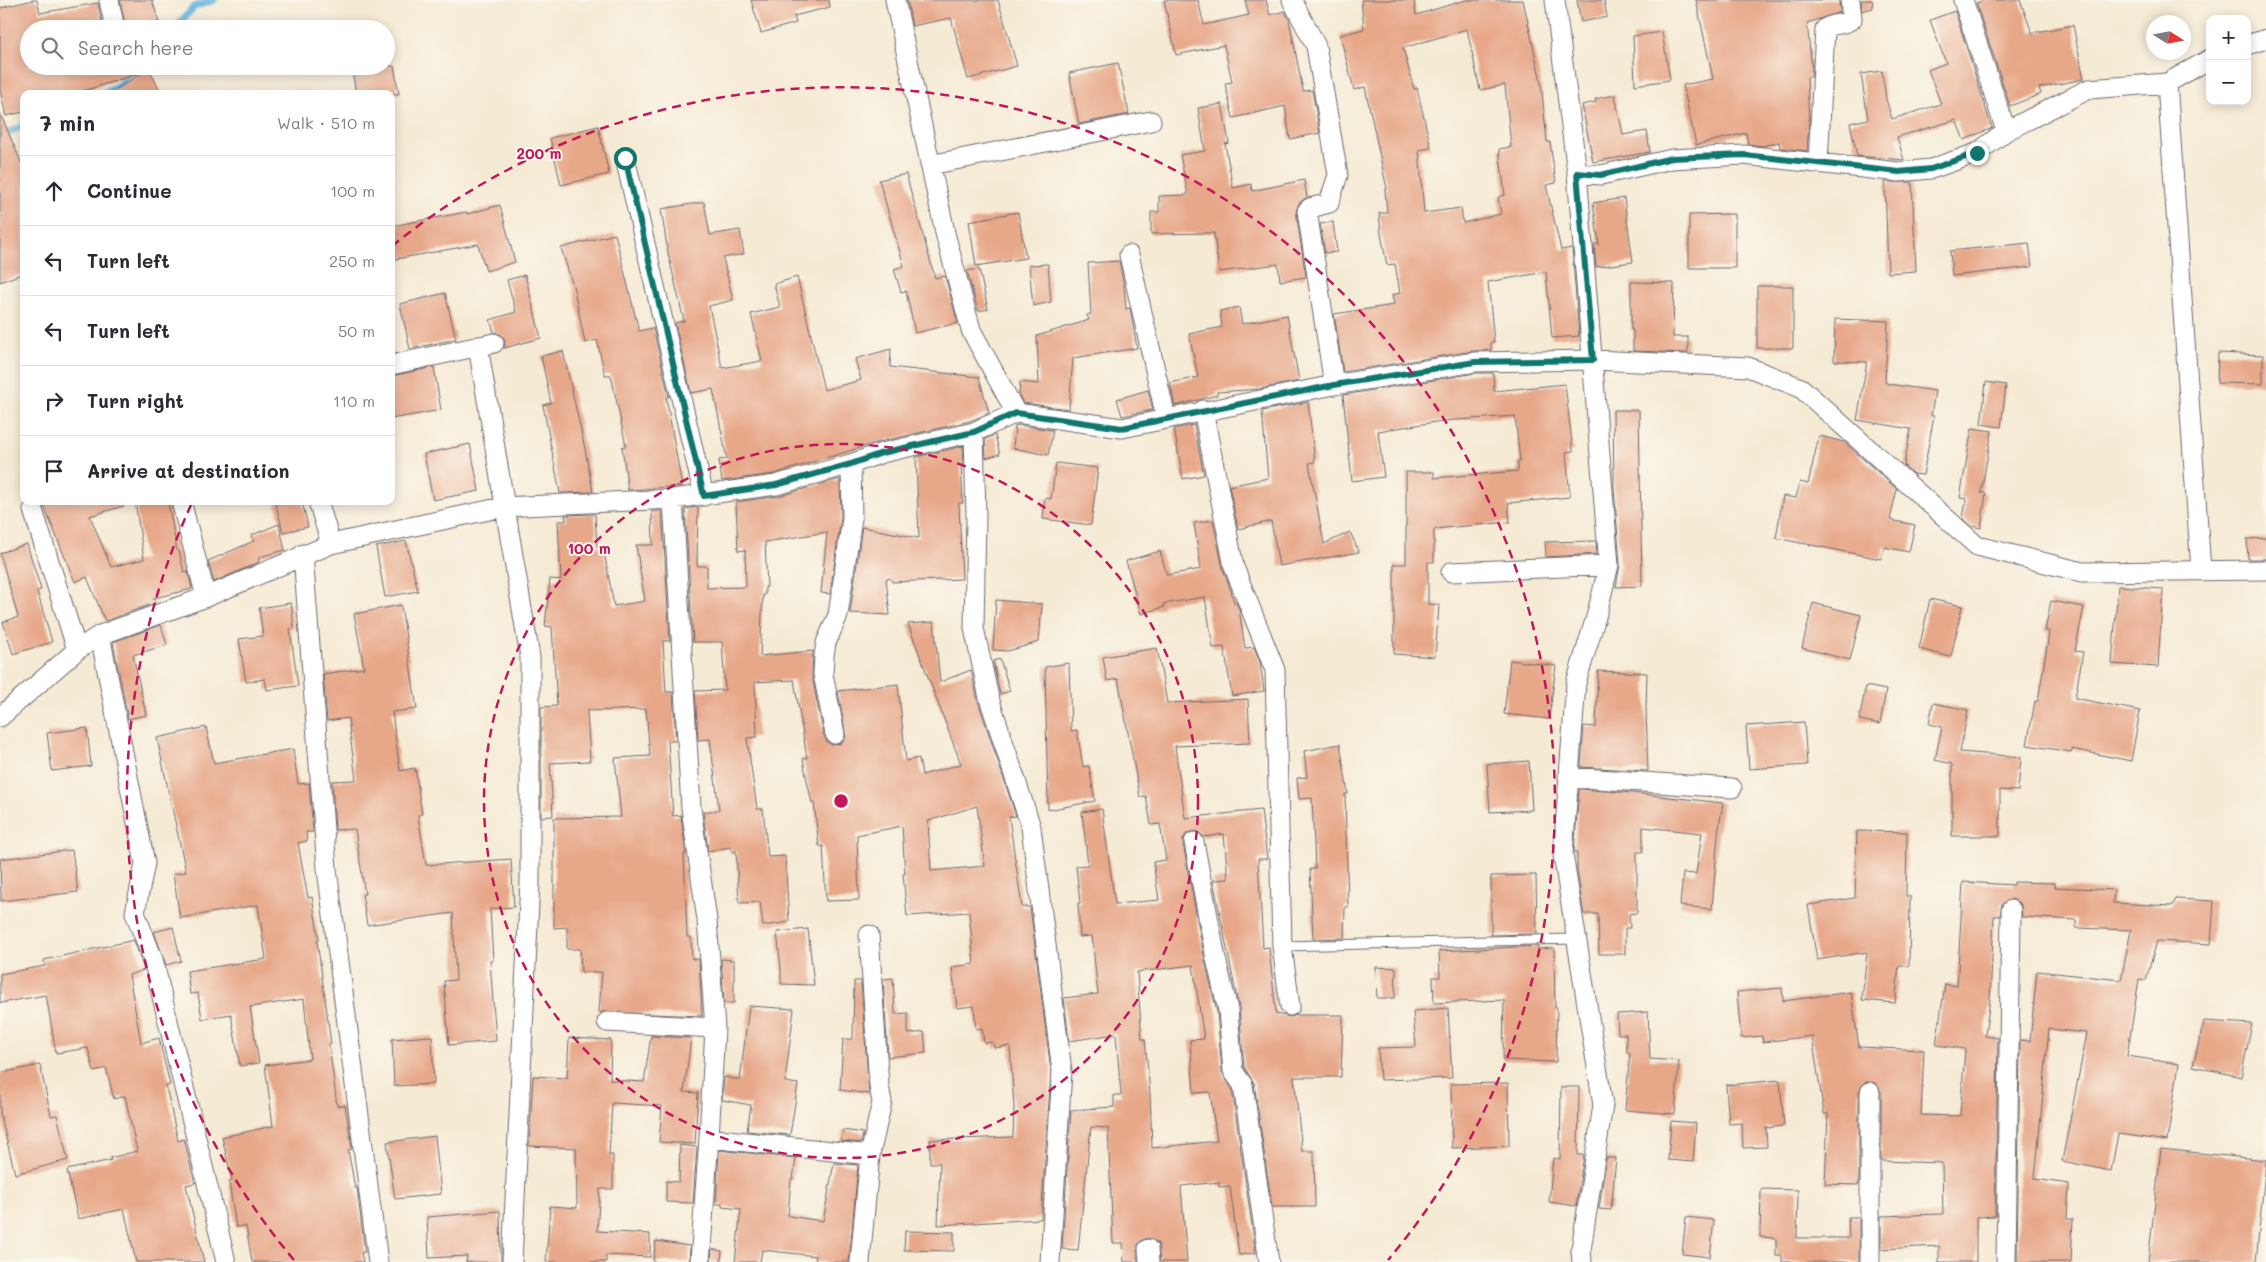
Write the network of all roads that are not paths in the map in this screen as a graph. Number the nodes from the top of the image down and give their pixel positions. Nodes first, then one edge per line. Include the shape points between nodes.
1 (109, 0) edge
2 (895, 0) edge
3 (1292, 0) edge
4 (1555, 0) edge
5 (1850, 0) edge
6 (1963, 0) edge
7 (113, 20) edge
8 (2266, 39) edge
9 (2251, 44) edge
10 (2208, 60) edge
11 (2167, 83) junction
12 (1151, 121) dead end
13 (2006, 131) junction
14 (625, 158) dead end
15 (1818, 162) junction
16 (930, 165) junction
17 (1577, 173) junction
18 (1129, 255) dead end
19 (1593, 360) junction
20 (395, 364) edge
21 (1334, 385) junction
22 (1203, 410) junction
23 (1016, 413) junction
24 (1166, 418) junction
25 (974, 432) junction
26 (851, 464) junction
27 (704, 496) junction
28 (673, 499) junction
29 (182, 505) edge
30 (319, 505) edge
31 (503, 507) junction
32 (33, 510) dead end
33 (331, 544) junction
34 (303, 554) junction
35 (1609, 565) junction
36 (2201, 570) junction
37 (2266, 570) edge
38 (1451, 572) dead end
39 (206, 598) junction
40 (100, 635) junction
41 (77, 650) junction
42 (0, 717) edge
43 (835, 734) dead end
44 (1568, 777) junction
45 (1732, 788) dead end
46 (1194, 842) dead end
47 (2011, 910) dead end
48 (869, 935) dead end
49 (1575, 939) junction
50 (1282, 946) junction
51 (1290, 1006) dead end
52 (607, 1022) dead end
53 (715, 1028) junction
54 (1870, 1092) dead end
55 (709, 1138) junction
56 (870, 1155) junction
57 (226, 1262) edge
58 (378, 1262) edge
59 (512, 1262) edge
60 (700, 1262) edge
61 (860, 1262) edge
62 (1050, 1262) edge
63 (1269, 1262) edge
64 (1582, 1262) edge
65 (1870, 1262) edge
66 (2006, 1262) edge

1 - 7 street
2 - 16 street
3 - 21 street via 1316,46 1338,175 1329,203 1307,211
4 - 17 street
5 - 15 street via 1852,14 1849,22 1825,29
6 - 13 street
8 - 9 street
10 - 11 street
11 - 13 street via 2089,89
11 - 36 street
12 - 16 street
13 - 15 street via 1977,153 1931,169 1899,172
14 - 27 street
15 - 17 street via 1735,156 1672,158 1601,175
16 - 23 street via 970,330
17 - 19 street
18 - 24 street
19 - 21 street via 1475,362
19 - 35 street
19 - 36 street via 1748,367 1801,388 1977,546 2082,572
20 - 31 street via 486,344
21 - 22 street
22 - 24 street
22 - 50 street via 1234,567 1275,670
23 - 24 street via 1122,428
23 - 25 street
25 - 26 street via 882,453
25 - 62 street via 974,628 989,698 1031,827 1062,1071
26 - 27 street via 776,485
26 - 43 street via 852,518 838,615 824,656 823,674
27 - 28 street
28 - 31 street
28 - 53 street via 691,808 707,920
29 - 39 street
30 - 33 street
31 - 33 street
31 - 59 street via 530,657 530,881
32 - 41 street
33 - 34 street
34 - 39 street
34 - 58 street via 327,869
35 - 38 street
35 - 44 street via 1576,683
36 - 37 street
39 - 40 street
40 - 41 street
40 - 57 street via 145,863 135,913 153,959
41 - 42 street
44 - 45 street
44 - 49 street via 1563,854
46 - 63 street via 1228,1010 1233,1071 1243,1085
47 - 66 street
48 - 56 street via 882,1102
49 - 50 lane
49 - 64 street via 1603,1106 1581,1250
50 - 51 street
52 - 53 street
53 - 55 street
54 - 65 street
55 - 56 street
55 - 60 street
56 - 61 street

